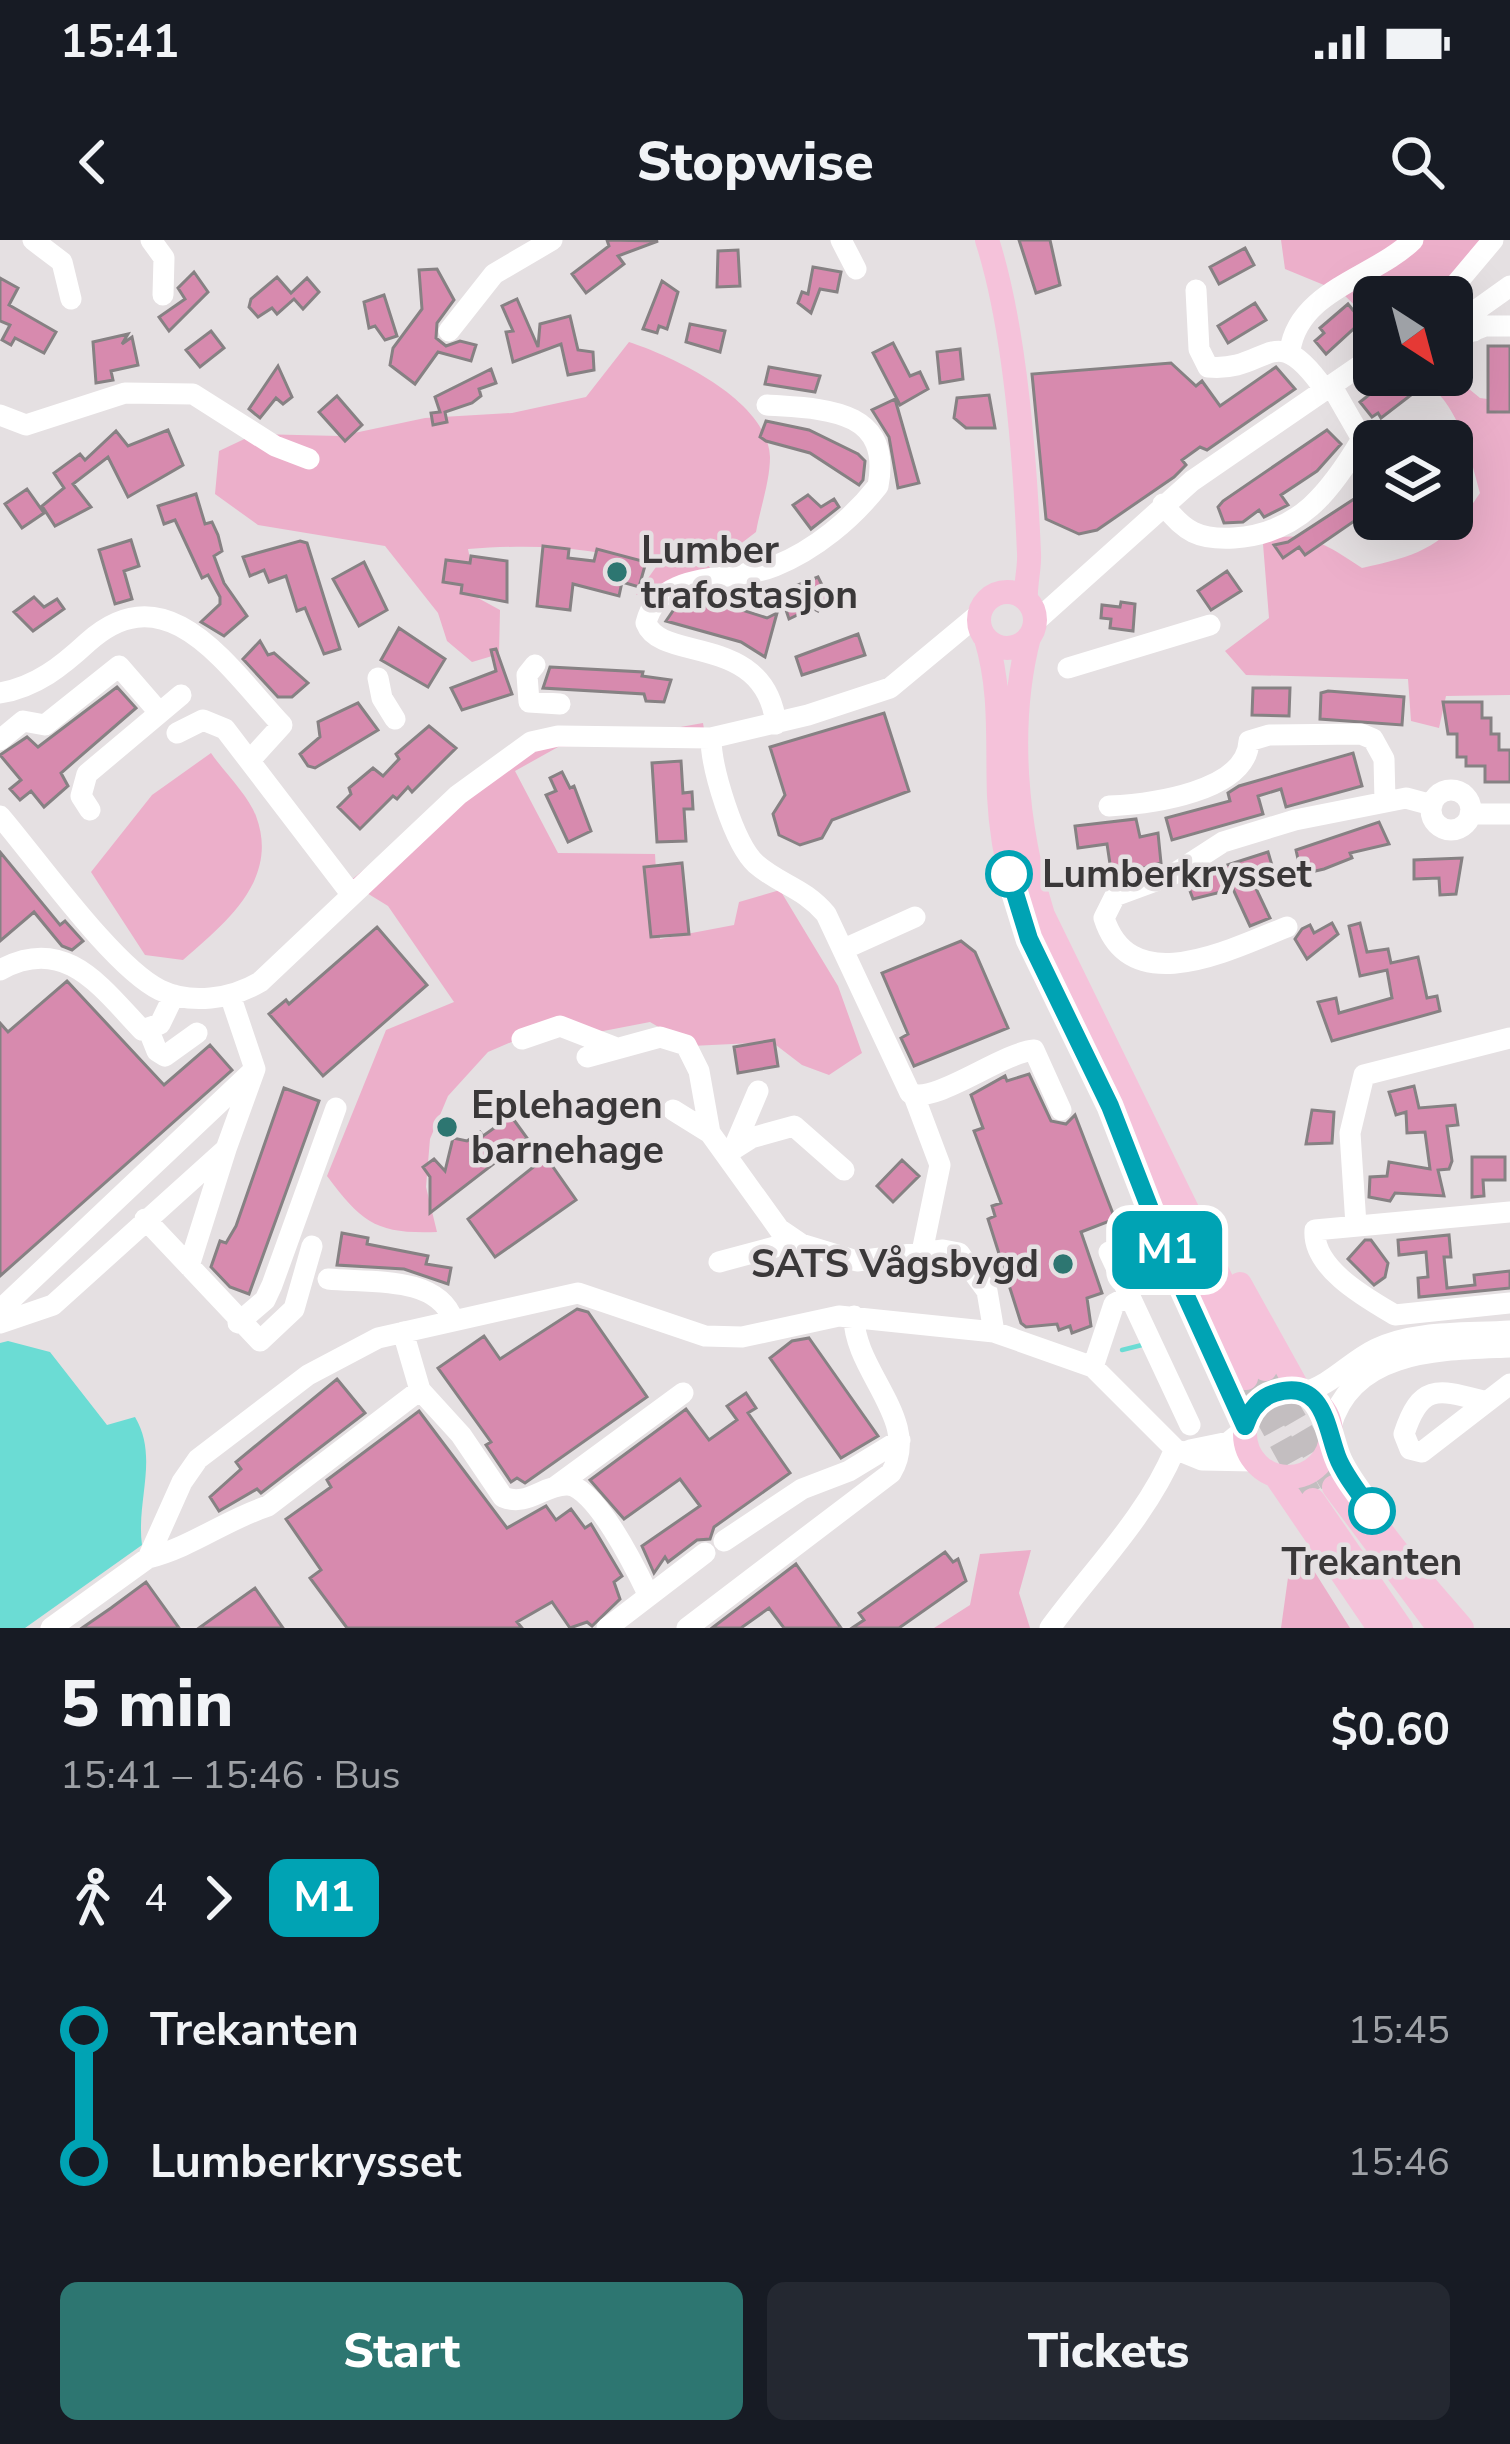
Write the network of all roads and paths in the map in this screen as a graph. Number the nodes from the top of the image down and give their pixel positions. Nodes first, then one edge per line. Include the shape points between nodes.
1 (33, 240) edge
2 (151, 240) edge
3 (552, 240) edge
4 (841, 240) edge
5 (987, 240) edge
6 (1413, 240) edge
7 (1493, 240) edge
8 (856, 268) dead end
9 (1463, 276) edge
10 (1510, 286) edge
11 (1196, 290) dead end
12 (163, 296) dead end
13 (71, 299) dead end
14 (1473, 315) edge
15 (1510, 326) edge
16 (449, 331) dead end
17 (1473, 333) edge
18 (1290, 351) junction
19 (1353, 371) edge
20 (1328, 388) junction
21 (767, 405) dead end
22 (0, 415) edge
23 (308, 458) dead end
24 (1163, 504) junction
25 (1026, 520) junction
26 (997, 594) junction
27 (1030, 615) junction
28 (1210, 625) dead end
29 (984, 630) junction
30 (535, 665) dead end
31 (1068, 668) dead end
32 (378, 678) dead end
33 (0, 693) edge
34 (181, 695) dead end
35 (560, 704) dead end
36 (158, 711) junction
37 (395, 718) dead end
38 (776, 724) junction
39 (177, 733) dead end
40 (710, 738) junction
41 (0, 740) edge
42 (253, 758) junction
43 (1385, 801) junction
44 (1109, 806) dead end
45 (90, 810) dead end
46 (1510, 814) edge
47 (0, 816) edge
48 (352, 895) junction
49 (915, 917) dead end
50 (1287, 927) dead end
51 (844, 949) junction
52 (0, 970) edge
53 (174, 995) junction
54 (230, 995) junction
55 (149, 1031) junction
56 (197, 1033) dead end
57 (1510, 1038) edge
58 (522, 1039) dead end
59 (614, 1047) junction
60 (587, 1057) dead end
61 (255, 1069) junction
62 (758, 1091) dead end
63 (914, 1096) junction
64 (1110, 1106) junction
65 (337, 1108) dead end
66 (673, 1110) dead end
67 (1060, 1111) dead end
68 (710, 1133) junction
69 (226, 1149) junction
70 (732, 1155) junction
71 (1158, 1155) junction
72 (844, 1169) dead end
73 (1510, 1212) edge
74 (146, 1219) junction
75 (1356, 1225) junction
76 (789, 1238) junction
77 (312, 1246) dead end
78 (922, 1252) junction
79 (1109, 1252) dead end
80 (718, 1262) dead end
81 (189, 1266) junction
82 (328, 1279) dead end
83 (1129, 1296) junction
84 (1510, 1303) edge
85 (0, 1310) edge
86 (854, 1316) junction
87 (453, 1320) junction
88 (0, 1323) edge
89 (238, 1323) junction
90 (403, 1332) junction
91 (994, 1332) junction
92 (1506, 1339) edge
93 (1094, 1366) junction
94 (420, 1390) junction
95 (1301, 1393) junction
96 (682, 1394) dead end
97 (1498, 1394) edge
98 (1190, 1425) dead end
99 (1245, 1427) junction
100 (1331, 1432) junction
101 (900, 1440) junction
102 (1176, 1449) junction
103 (1264, 1468) junction
104 (555, 1487) junction
105 (148, 1558) junction
106 (648, 1594) junction
107 (51, 1628) edge
108 (607, 1628) edge
109 (687, 1628) edge
110 (1050, 1628) edge
111 (1379, 1628) edge
112 (1401, 1628) edge
113 (1439, 1628) edge
114 (1462, 1628) edge

1 - 13 street via 62,262
2 - 12 street via 164,259
3 - 16 street via 494,274
4 - 8 street
5 - 25 main road via 1005,312
6 - 18 street via 1338,286 1295,331
7 - 9 street
10 - 14 street
11 - 18 street via 1199,350 1208,367
15 - 17 street
18 - 20 street
19 - 20 street
20 - 24 street
20 - 24 street via 1362,439 1310,510 1276,530 1211,539 1186,532
21 - 38 street via 815,406 857,421 879,457 878,486 844,524 790,559 671,589 646,622 656,637 737,662 763,688
22 - 23 street via 41,423 125,393 193,394
24 - 27 street via 1099,566
25 - 26 main road
25 - 27 main road
26 - 27 main road via 1012,592
26 - 29 main road
27 - 29 main road via 1008,648
27 - 71 main road via 1018,684 1019,781 1033,882 1070,980
28 - 31 street
29 - 38 street via 882,692
29 - 64 main road via 997,680 1009,873 1029,939
30 - 35 street via 527,674 529,702
32 - 37 street
33 - 42 street via 53,671 112,620 148,614 188,630 282,725
34 - 36 street
36 - 41 street via 119,666 45,724 23,721
36 - 45 street via 87,774 81,796
38 - 40 street
39 - 42 street via 214,722
40 - 48 street via 531,742 498,761
40 - 51 street via 746,850 826,914
42 - 48 street
43 - 44 street via 1384,760 1373,739 1269,735 1249,741 1236,773 1158,803
43 - 46 street via 1432,805 1432,817 1446,829 1463,826 1470,814
43 - 50 street via 1238,836 1172,875 1115,896 1104,919 1140,962 1218,956
47 - 53 street via 132,967
48 - 54 street via 273,971
49 - 51 street
51 - 63 street
52 - 55 street via 26,958 63,961 98,980
53 - 54 street
53 - 55 street
54 - 61 street
55 - 56 street via 165,1055
57 - 75 street via 1364,1075 1350,1133
58 - 59 street via 560,1026
59 - 60 street
59 - 68 street via 660,1036 686,1045
61 - 69 street
61 - 85 street
62 - 70 street
63 - 67 street via 1034,1049
63 - 78 street via 940,1166
64 - 71 main road via 1256,1373
64 - 99 main road
65 - 89 street via 272,1285
66 - 68 street
68 - 70 street
69 - 74 street
69 - 81 street
70 - 72 street via 751,1138 794,1126
70 - 76 street via 754,1200
71 - 95 main road via 1183,1181
73 - 75 street
74 - 81 street
74 - 88 street via 52,1305
75 - 84 street via 1315,1230 1316,1249 1395,1315
76 - 78 street via 857,1262
76 - 80 street
77 - 89 street via 284,1322 260,1341
78 - 91 street via 950,1250 969,1262 991,1299
79 - 83 street
81 - 89 street
82 - 87 street via 429,1290
83 - 93 street via 1114,1304
83 - 98 street
86 - 87 street via 705,1336 578,1293
86 - 91 street via 911,1315
86 - 101 street via 857,1349
87 - 90 street
90 - 94 street
90 - 105 street via 308,1375 198,1460
91 - 93 street
92 - 95 street via 1396,1341 1323,1388
92 - 97 street
92 - 100 street via 1390,1361 1337,1403
93 - 102 street
94 - 104 street via 503,1497 519,1502
94 - 105 street via 268,1506 243,1512 186,1549
95 - 99 main road via 1265,1397
95 - 100 main road via 1321,1406
96 - 104 street
99 - 102 street via 1216,1446
99 - 103 main road
100 - 103 main road via 1324,1460 1312,1470
100 - 114 main road via 1364,1500
101 - 106 street via 802,1489
101 - 109 street via 891,1473
102 - 103 street
102 - 110 street via 1146,1511
103 - 111 main road
104 - 106 street via 582,1490
105 - 107 street
106 - 108 street
112 - 113 main road via 1324,1494

